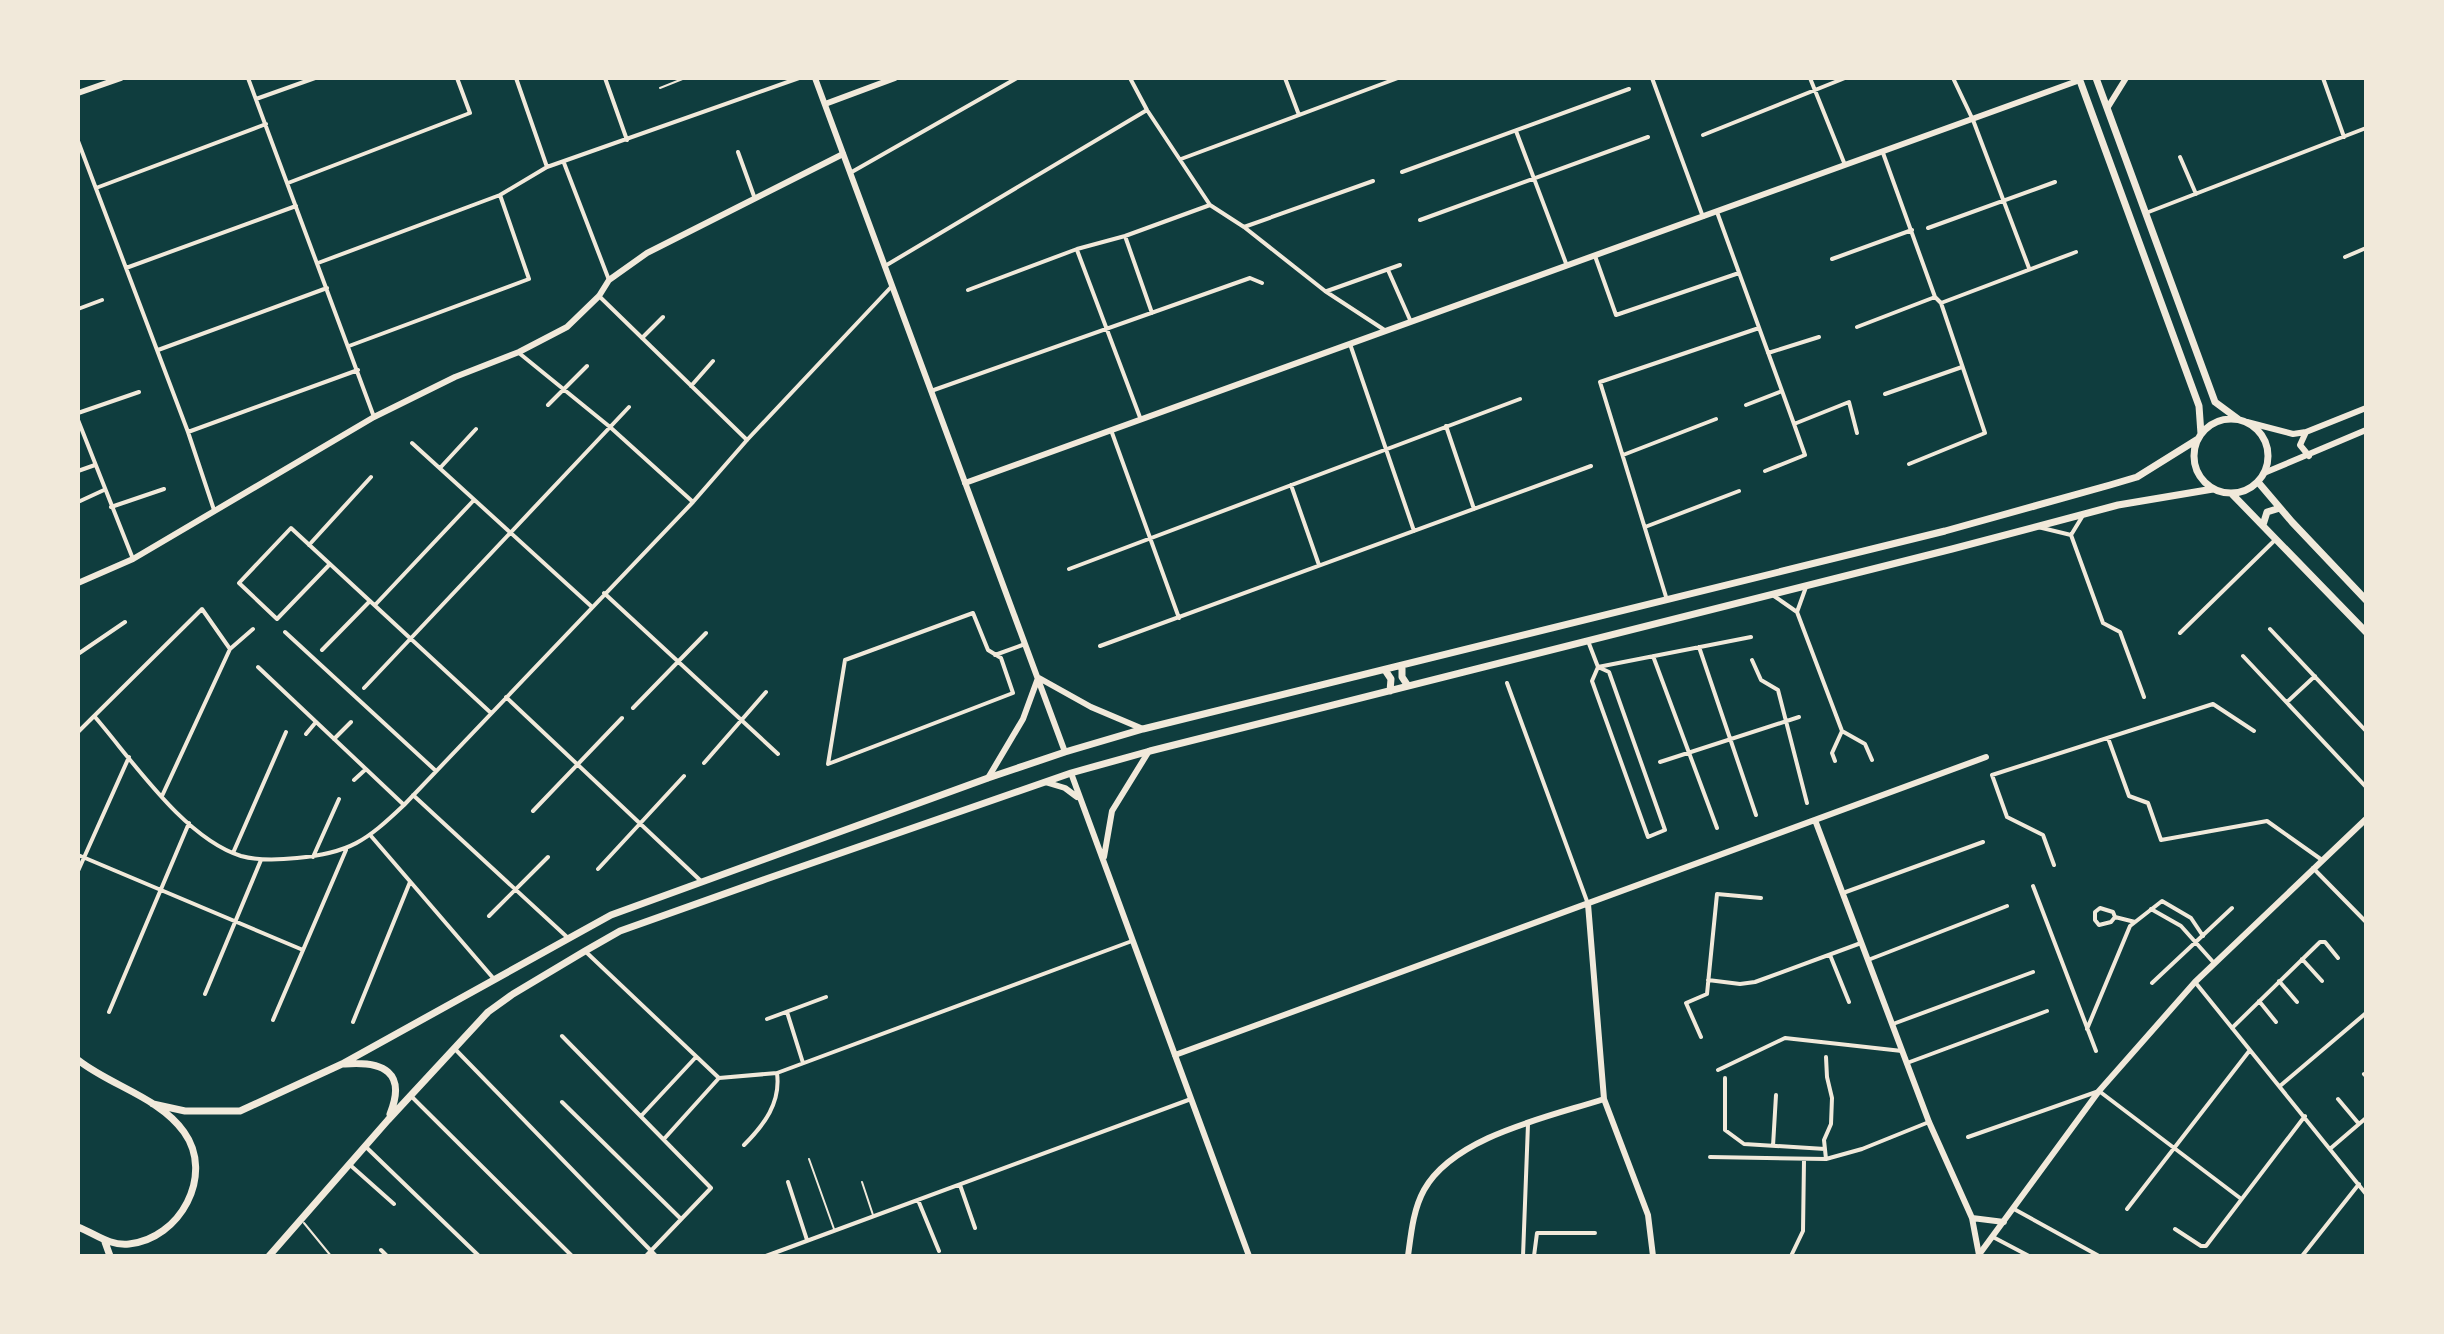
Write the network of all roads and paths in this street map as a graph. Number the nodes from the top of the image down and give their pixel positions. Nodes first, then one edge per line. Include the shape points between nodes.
1 (121, 78) edge
2 (248, 78) edge
3 (315, 78) edge
4 (457, 78) edge
5 (516, 78) edge
6 (605, 78) edge
7 (685, 78) edge
8 (799, 78) edge
9 (815, 78) edge
10 (895, 78) edge
11 (1017, 78) edge
12 (1130, 78) edge
13 (1285, 78) edge
14 (1398, 78) edge
15 (1652, 78) edge
16 (1810, 78) edge
17 (1845, 78) edge
18 (1953, 78) edge
19 (2096, 78) edge
20 (2126, 78) edge
21 (2323, 78) edge
22 (2080, 79) edge
23 (660, 88) dead end
24 (1629, 89) dead end
25 (1815, 90) junction
26 (78, 93) edge
27 (256, 99) junction
28 (825, 104) junction
29 (2108, 107) junction
30 (1147, 110) junction
31 (1299, 115) junction
32 (1973, 120) junction
33 (266, 124) junction
34 (2366, 128) edge
35 (1516, 131) junction
36 (1703, 135) dead end
37 (1648, 137) dead end
38 (2344, 137) junction
39 (627, 140) junction
40 (78, 141) edge
41 (738, 152) dead end
42 (1883, 153) junction
43 (843, 154) junction
44 (2180, 157) dead end
45 (1181, 159) junction
46 (564, 163) junction
47 (1845, 165) junction
48 (547, 167) junction
49 (1402, 172) dead end
50 (850, 173) junction
51 (1534, 179) junction
52 (1373, 181) dead end
53 (2055, 182) dead end
54 (288, 183) junction
55 (96, 188) junction
56 (2196, 194) junction
57 (500, 195) junction
58 (755, 199) junction
59 (2004, 200) junction
60 (1210, 205) junction
61 (296, 206) junction
62 (1717, 212) junction
63 (2146, 213) junction
64 (1703, 217) junction
65 (1420, 220) dead end
66 (1244, 227) junction
67 (1928, 228) dead end
68 (1912, 230) junction
69 (1125, 236) junction
70 (2366, 248) edge
71 (1077, 249) junction
72 (2076, 252) dead end
73 (1595, 256) junction
74 (2345, 257) dead end
75 (1832, 259) dead end
76 (318, 263) junction
77 (1400, 265) dead end
78 (885, 266) junction
79 (1567, 266) junction
80 (126, 268) junction
81 (2029, 268) junction
82 (1388, 270) junction
83 (1739, 273) junction
84 (609, 280) junction
85 (1262, 283) dead end
86 (892, 286) junction
87 (327, 288) junction
88 (968, 290) dead end
89 (1325, 291) junction
90 (599, 296) junction
91 (1935, 297) junction
92 (102, 300) dead end
93 (1941, 303) junction
94 (78, 309) edge
95 (1152, 313) junction
96 (663, 317) dead end
97 (1411, 322) junction
98 (1857, 327) dead end
99 (1759, 328) junction
100 (1107, 329) junction
101 (1386, 331) junction
102 (1819, 337) dead end
103 (642, 339) junction
104 (1350, 344) junction
105 (349, 346) junction
106 (158, 350) junction
107 (519, 352) junction
108 (1768, 353) junction
109 (713, 361) dead end
110 (587, 366) dead end
111 (1962, 367) junction
112 (358, 370) junction
113 (691, 386) junction
114 (563, 391) junction
115 (931, 391) junction
116 (1782, 391) junction
117 (139, 392) dead end
118 (1885, 394) dead end
119 (1520, 399) dead end
120 (548, 405) dead end
121 (1746, 405) dead end
122 (629, 407) dead end
123 (2366, 408) edge
124 (78, 413) edge
125 (374, 417) junction
126 (1716, 419) dead end
127 (2238, 419) junction
128 (78, 420) edge
129 (1141, 420) junction
130 (2247, 422) junction
131 (1794, 424) junction
132 (1446, 426) junction
133 (610, 427) junction
134 (476, 429) dead end
135 (1111, 430) junction
136 (2366, 430) edge
137 (188, 432) junction
138 (2306, 432) junction
139 (1857, 433) dead end
140 (2199, 436) junction
141 (747, 440) junction
142 (412, 443) dead end
143 (1387, 448) junction
144 (1623, 455) junction
145 (2309, 456) junction
146 (1909, 464) dead end
147 (95, 465) junction
148 (1591, 466) dead end
149 (440, 468) junction
150 (78, 471) edge
151 (1765, 471) dead end
152 (2264, 473) junction
153 (371, 477) dead end
154 (2258, 482) junction
155 (965, 483) junction
156 (1291, 484) junction
157 (164, 489) dead end
158 (2213, 489) junction
159 (104, 490) junction
160 (1739, 491) dead end
161 (2232, 494) junction
162 (474, 500) junction
163 (78, 502) edge
164 (693, 502) junction
165 (111, 507) junction
166 (2280, 508) junction
167 (1474, 509) junction
168 (215, 512) junction
169 (2084, 514) junction
170 (2263, 525) junction
171 (1645, 527) junction
172 (2036, 527) junction
173 (1414, 531) junction
174 (511, 533) junction
175 (2071, 535) junction
176 (1152, 539) junction
177 (2276, 539) junction
178 (309, 545) junction
179 (133, 559) junction
180 (330, 564) junction
181 (1319, 565) junction
182 (1069, 569) dead end
183 (78, 583) edge
184 (1807, 586) junction
185 (604, 593) junction
186 (1772, 594) junction
187 (1667, 600) junction
188 (2366, 600) edge
189 (370, 601) junction
190 (375, 605) junction
191 (591, 606) junction
192 (1797, 612) junction
193 (1179, 618) junction
194 (125, 622) dead end
195 (253, 629) dead end
196 (2270, 629) dead end
197 (285, 632) dead end
198 (2366, 632) edge
199 (706, 633) dead end
200 (2180, 633) dead end
201 (1751, 637) dead end
202 (411, 639) junction
203 (1588, 641) junction
204 (1025, 644) junction
205 (1100, 646) dead end
206 (1699, 647) junction
207 (230, 649) junction
208 (322, 650) dead end
209 (78, 654) edge
210 (995, 655) junction
211 (1653, 656) junction
212 (2243, 656) dead end
213 (1752, 660) dead end
214 (677, 662) junction
215 (1402, 666) junction
216 (258, 667) dead end
217 (1598, 667) junction
218 (1385, 670) junction
219 (2315, 676) junction
220 (1038, 678) junction
221 (1507, 683) dead end
222 (1408, 686) junction
223 (364, 688) dead end
224 (1390, 691) junction
225 (766, 692) dead end
226 (506, 697) junction
227 (2144, 697) dead end
228 (2287, 703) junction
229 (633, 708) dead end
230 (491, 713) junction
231 (95, 717) junction
232 (1799, 717) dead end
233 (622, 718) dead end
234 (741, 720) junction
235 (1787, 720) junction
236 (316, 722) junction
237 (351, 722) dead end
238 (1143, 729) junction
239 (1842, 731) junction
240 (2254, 731) dead end
241 (2366, 731) edge
242 (78, 732) edge
243 (286, 732) dead end
244 (306, 734) dead end
245 (2108, 738) junction
246 (334, 739) junction
247 (1730, 739) junction
248 (1150, 751) junction
249 (1065, 752) junction
250 (1689, 753) junction
251 (778, 754) dead end
252 (129, 757) junction
253 (1986, 757) dead end
254 (1872, 760) dead end
255 (1835, 761) dead end
256 (1660, 762) dead end
257 (704, 763) dead end
258 (578, 764) junction
259 (366, 769) junction
260 (436, 771) junction
261 (1071, 773) junction
262 (684, 776) dead end
263 (988, 778) junction
264 (354, 780) dead end
265 (1045, 782) junction
266 (2366, 787) edge
267 (413, 795) junction
268 (162, 796) junction
269 (339, 799) dead end
270 (1081, 801) junction
271 (1807, 803) dead end
272 (404, 805) junction
273 (533, 811) dead end
274 (1756, 815) dead end
275 (1815, 820) junction
276 (2365, 820) edge
277 (189, 823) junction
278 (641, 823) junction
279 (1717, 828) dead end
280 (371, 836) junction
281 (1983, 842) dead end
282 (347, 849) junction
283 (233, 853) junction
284 (81, 856) edge
285 (313, 857) junction
286 (548, 857) dead end
287 (261, 860) junction
288 (2322, 860) junction
289 (759, 861) junction
290 (1103, 861) junction
291 (2054, 865) dead end
292 (2313, 868) junction
293 (598, 869) dead end
294 (78, 871) edge
295 (766, 879) junction
296 (410, 882) junction
297 (702, 882) junction
298 (2033, 886) dead end
299 (161, 890) junction
300 (514, 891) junction
301 (1842, 893) junction
302 (1761, 898) dead end
303 (1588, 904) junction
304 (2007, 906) dead end
305 (2232, 908) dead end
306 (2151, 909) junction
307 (489, 916) dead end
308 (2115, 917) junction
309 (235, 921) junction
310 (2135, 922) junction
311 (2366, 922) edge
312 (2203, 936) junction
313 (567, 937) junction
314 (1132, 941) junction
315 (2196, 942) junction
316 (1861, 943) junction
317 (303, 950) junction
318 (585, 951) junction
319 (1830, 955) junction
320 (2338, 958) dead end
321 (2302, 959) junction
322 (1867, 960) junction
323 (2214, 963) junction
324 (2033, 972) dead end
325 (1708, 980) junction
326 (496, 981) junction
327 (2279, 981) junction
328 (2322, 981) dead end
329 (2195, 982) junction
330 (2152, 983) dead end
331 (205, 994) dead end
332 (826, 997) dead end
333 (2259, 1001) junction
334 (1849, 1002) dead end
335 (2297, 1002) dead end
336 (2047, 1011) dead end
337 (109, 1012) dead end
338 (787, 1012) junction
339 (2366, 1013) edge
340 (767, 1019) dead end
341 (273, 1020) dead end
342 (353, 1022) dead end
343 (2276, 1022) dead end
344 (1892, 1024) junction
345 (2232, 1028) junction
346 (2087, 1029) junction
347 (562, 1036) dead end
348 (1701, 1037) dead end
349 (454, 1048) junction
350 (2250, 1050) junction
351 (1902, 1051) junction
352 (2096, 1051) dead end
353 (1175, 1055) junction
354 (696, 1057) junction
355 (1826, 1057) dead end
356 (78, 1060) edge
357 (803, 1063) junction
358 (1906, 1063) junction
359 (342, 1064) junction
360 (1718, 1070) dead end
361 (777, 1073) junction
362 (719, 1078) junction
363 (1725, 1078) dead end
364 (2280, 1086) junction
365 (2099, 1091) junction
366 (1776, 1095) dead end
367 (412, 1097) junction
368 (1191, 1099) junction
369 (1604, 1099) junction
370 (2338, 1099) dead end
371 (562, 1102) dead end
372 (153, 1104) junction
373 (641, 1116) junction
374 (2305, 1116) junction
375 (2366, 1118) edge
376 (388, 1120) junction
377 (1929, 1122) junction
378 (1528, 1124) junction
379 (2359, 1124) junction
380 (1968, 1137) dead end
381 (663, 1139) junction
382 (744, 1145) dead end
383 (1773, 1146) junction
384 (366, 1147) junction
385 (2173, 1147) junction
386 (2331, 1148) junction
387 (1825, 1149) junction
388 (1710, 1157) dead end
389 (809, 1159) dead end
390 (1826, 1159) junction
391 (1804, 1160) junction
392 (349, 1164) junction
393 (788, 1182) dead end
394 (862, 1182) dead end
395 (2359, 1184) junction
396 (959, 1185) junction
397 (2366, 1194) edge
398 (2240, 1198) junction
399 (918, 1200) junction
400 (394, 1204) dead end
401 (2014, 1209) junction
402 (2127, 1209) dead end
403 (874, 1216) junction
404 (301, 1218) junction
405 (681, 1218) junction
406 (1972, 1218) junction
407 (2004, 1222) junction
408 (78, 1227) edge
409 (975, 1228) dead end
410 (2175, 1229) dead end
411 (835, 1231) junction
412 (1595, 1233) dead end
413 (1993, 1237) junction
414 (808, 1241) junction
415 (105, 1242) junction
416 (381, 1250) dead end
417 (651, 1251) junction
418 (939, 1251) dead end
419 (1979, 1255) edge
420 (110, 1256) edge
421 (269, 1256) edge
422 (331, 1256) edge
423 (387, 1256) edge
424 (479, 1256) edge
425 (572, 1256) edge
426 (646, 1256) edge
427 (656, 1256) edge
428 (766, 1256) edge
429 (1249, 1256) edge
430 (1408, 1256) edge
431 (1523, 1256) edge
432 (1534, 1256) edge
433 (1653, 1256) edge
434 (1791, 1256) edge
435 (2029, 1256) edge
436 (2099, 1256) edge
437 (2302, 1256) edge

1 - 26 street
2 - 27 street
3 - 27 street
4 - 54 street via 470,113
5 - 48 street
6 - 39 street
7 - 23 lane
8 - 39 street
9 - 28 street
10 - 28 street
11 - 50 street
12 - 30 street
13 - 31 street
14 - 31 street
15 - 64 street
16 - 25 street
17 - 25 street
18 - 32 street
19 - 29 main road
20 - 29 street
21 - 38 street
22 - 32 street
22 - 140 main road via 2199,406
24 - 35 street
25 - 36 street
25 - 47 street
27 - 33 street
28 - 43 street
29 - 63 main road
30 - 45 street
30 - 78 street
31 - 45 street
32 - 42 street
32 - 59 street
33 - 54 street
33 - 55 street
34 - 38 street
35 - 49 street
35 - 51 street
37 - 51 street
38 - 56 street
39 - 46 street
40 - 55 street
41 - 58 street
42 - 47 street
42 - 68 street
43 - 50 street
43 - 58 street
44 - 56 street
45 - 60 street
46 - 48 street
46 - 84 street
47 - 62 street
48 - 57 street
50 - 78 street
51 - 65 street
51 - 79 street
52 - 66 street
53 - 59 street
54 - 61 street
55 - 80 street
56 - 63 street
57 - 76 street
57 - 105 street via 529,279
58 - 84 street via 647,253
59 - 67 street
59 - 81 street
60 - 66 street
60 - 69 street
61 - 76 street
61 - 80 street
62 - 64 street
62 - 83 street
63 - 127 main road via 2215,402
64 - 73 street
66 - 89 street
68 - 75 street
68 - 91 street
69 - 71 street
69 - 95 street
70 - 74 street
71 - 88 street
71 - 100 street
72 - 81 street
73 - 79 street
73 - 83 street via 1616,315
76 - 87 street
77 - 82 street
78 - 86 street
79 - 97 street
80 - 106 street
81 - 93 street
82 - 89 street
82 - 97 street
83 - 99 street
84 - 90 street
85 - 95 street via 1250,278
86 - 115 street
86 - 141 street
87 - 105 street
87 - 106 street
89 - 101 street
90 - 103 street
90 - 107 street via 567,327
91 - 93 street
91 - 98 street
92 - 94 street
93 - 111 street
95 - 100 street
96 - 103 street
97 - 101 street
99 - 108 street
99 - 144 street via 1600,382
100 - 115 street
100 - 129 street
101 - 104 street
102 - 108 street
103 - 113 street
104 - 129 street
104 - 143 street
105 - 112 street
106 - 137 street
107 - 114 street
107 - 125 street
108 - 116 street
109 - 113 street
110 - 114 street
111 - 118 street
111 - 146 street via 1985,433
112 - 125 street
112 - 137 street
113 - 141 street
114 - 120 street
114 - 133 street
115 - 155 street
116 - 121 street
116 - 131 street
117 - 124 street
119 - 132 street
122 - 133 street
123 - 138 street
125 - 168 street
126 - 144 street
127 - 130 main road
127 - 140 main road via 2219,420
128 - 147 street
129 - 135 street
130 - 138 street via 2293,434
130 - 152 main road via 2268,449
131 - 139 street via 1849,402
131 - 151 street via 1805,455
132 - 143 street
132 - 167 street
133 - 164 street
133 - 174 street
134 - 149 street
135 - 155 street
135 - 176 street
136 - 145 street
137 - 168 street
138 - 145 street via 2300,445
140 - 158 main road via 2195,467
140 - 187 main road via 2137,477
141 - 164 street
142 - 149 street
143 - 156 street
143 - 173 street
144 - 171 street
145 - 152 street
147 - 150 street
147 - 159 street
148 - 167 street
149 - 162 street
152 - 154 main road
153 - 178 street
154 - 161 main road
154 - 166 main road
155 - 204 street
156 - 176 street
156 - 181 street
157 - 165 street
158 - 161 main road
158 - 169 main road
159 - 163 street
159 - 165 street
160 - 171 street
161 - 170 main road
162 - 174 street
162 - 190 street
164 - 185 street
165 - 179 street
166 - 170 main road via 2267,512
166 - 188 main road
167 - 173 street
168 - 179 street
169 - 172 main road
169 - 175 street
170 - 177 main road
171 - 187 street
172 - 175 street
172 - 184 main road
173 - 181 street
174 - 191 street
174 - 202 street
175 - 227 street via 2103,623 2120,632
176 - 182 street
176 - 193 street
177 - 198 main road
177 - 200 street
178 - 180 street
178 - 180 street via 291,528 239,583 277,619
179 - 183 street
180 - 189 street
181 - 193 street
184 - 186 main road
184 - 192 street
185 - 191 street
185 - 214 street
186 - 192 street
186 - 203 main road
187 - 215 main road
189 - 190 street
189 - 208 street
190 - 202 street
191 - 226 street
192 - 239 street
193 - 205 street
194 - 209 street
195 - 207 street
196 - 219 street
197 - 260 street
199 - 214 street
201 - 206 street
202 - 223 street
202 - 230 street
203 - 217 street
203 - 222 main road
204 - 210 street
204 - 220 street
206 - 211 street
206 - 247 street
207 - 231 street via 202,609
207 - 268 street
210 - 210 street via 973,613 845,660 828,764 1013,693 1001,658
211 - 217 street
211 - 250 street
212 - 228 street
213 - 235 street via 1761,680 1778,690
214 - 229 street
214 - 234 street
215 - 218 main road
215 - 222 main road
216 - 236 street
217 - 217 street via 1592,681 1648,837 1665,830 1609,672
218 - 224 main road
218 - 238 main road
219 - 228 street
219 - 241 street
220 - 238 street
220 - 249 street
220 - 263 street via 1023,719
221 - 303 street
222 - 224 main road
224 - 248 main road
225 - 234 street
226 - 230 street
226 - 258 street
228 - 266 street
230 - 260 street
231 - 242 street
231 - 252 street
232 - 235 street
233 - 258 street
234 - 251 street
234 - 257 street
235 - 247 street
235 - 271 street
236 - 244 street
236 - 246 street
237 - 246 street
238 - 249 main road
239 - 254 street via 1865,744
239 - 255 street via 1832,753
240 - 245 street via 2213,704
243 - 283 street
245 - 288 street via 2129,796 2148,803 2161,840 2267,821
245 - 291 street via 1992,775 2007,817 2043,835
246 - 259 street
247 - 250 street
247 - 274 street
248 - 261 main road
248 - 290 street via 1112,811
249 - 263 main road
250 - 256 street
250 - 279 street
252 - 268 street
252 - 284 street
253 - 275 street
258 - 273 street
258 - 278 street
259 - 264 street
259 - 272 street
260 - 267 street
261 - 265 main road
261 - 270 street
262 - 278 street
263 - 289 main road
265 - 270 street via 1065,788
265 - 295 main road
267 - 272 street
267 - 300 street
268 - 277 street
269 - 285 street
270 - 290 street
272 - 280 street
275 - 301 street
275 - 303 street
276 - 288 street
277 - 283 street
277 - 299 street
278 - 293 street
278 - 297 street
280 - 282 street
280 - 296 street
281 - 301 street
282 - 285 street
282 - 317 street
283 - 287 street
284 - 294 street
284 - 299 street
285 - 287 street
286 - 300 street
287 - 309 street
288 - 292 street
289 - 295 main road
289 - 297 main road
290 - 314 street
292 - 311 street
292 - 323 street
295 - 318 main road via 620,931
296 - 326 street
296 - 342 street
297 - 313 main road
298 - 346 street
299 - 309 street
299 - 337 street
300 - 307 street
300 - 313 street
301 - 316 street
302 - 325 street via 1717,894
303 - 353 street
303 - 369 street
304 - 322 street
305 - 312 street
306 - 310 street
306 - 312 street via 2162,901 2191,918
306 - 315 street via 2177,922
308 - 308 street via 2107,908 2095,912 2099,925
308 - 310 street
309 - 317 street
309 - 331 street
310 - 346 street
312 - 315 street
313 - 326 main road
314 - 353 street
314 - 357 street
315 - 323 street
315 - 330 street
316 - 319 street
316 - 322 street
317 - 341 street
318 - 349 main road via 488,1012
318 - 354 street
319 - 325 street via 1755,982
319 - 334 street
320 - 321 street via 2322,941
321 - 327 street
321 - 328 street
322 - 344 street
323 - 329 street
324 - 344 street
325 - 348 street via 1707,994 1686,1003
326 - 359 main road
327 - 333 street
327 - 335 street
329 - 345 street
329 - 365 street
332 - 338 street
333 - 343 street
333 - 345 street
336 - 358 street
338 - 340 street
338 - 357 street
339 - 364 street
344 - 351 street
345 - 350 street
346 - 352 street
347 - 373 street
349 - 367 main road
349 - 417 street
350 - 364 street
350 - 385 street
351 - 358 street
351 - 360 street via 1785,1038
353 - 368 street
354 - 362 street
354 - 373 street
355 - 387 street via 1832,1098
356 - 372 main road
357 - 361 street
358 - 377 street
359 - 372 main road via 240,1111 185,1111
359 - 376 main road via 369,1062 387,1069 396,1098
361 - 362 street
361 - 382 street via 772,1109
362 - 381 street
363 - 383 street via 1725,1130 1744,1144
364 - 374 street
365 - 380 street
365 - 385 street
365 - 401 street
366 - 383 street
367 - 376 main road
367 - 425 street
368 - 396 street
368 - 429 street
369 - 378 street
369 - 433 street via 1648,1215
370 - 379 street
371 - 405 street
372 - 415 main road via 187,1136 195,1159 187,1206 152,1238 129,1244
373 - 381 street
374 - 386 street
374 - 398 street
375 - 379 street
376 - 384 main road
377 - 390 street
377 - 406 street
378 - 430 street via 1461,1152 1440,1169 1413,1218
378 - 431 street
379 - 386 street
381 - 405 street via 711,1188
383 - 387 street
384 - 392 main road
384 - 424 street
385 - 398 street
385 - 402 street
386 - 395 street
387 - 390 street
388 - 391 street
389 - 411 lane
390 - 391 street
391 - 434 street via 1803,1231
392 - 400 street
392 - 404 main road
393 - 414 street
394 - 403 lane
395 - 397 street
395 - 437 street
396 - 399 street
396 - 409 street
398 - 410 street via 2204,1247
399 - 403 street
399 - 418 street
401 - 407 street
401 - 436 street
403 - 411 street
404 - 421 main road
404 - 422 lane
405 - 417 street
406 - 407 street
406 - 419 street
407 - 413 street
408 - 415 main road
411 - 414 street
412 - 432 street via 1537,1233
413 - 419 street
413 - 435 street
414 - 428 street
415 - 420 main road
416 - 423 street
417 - 426 street
417 - 427 street

